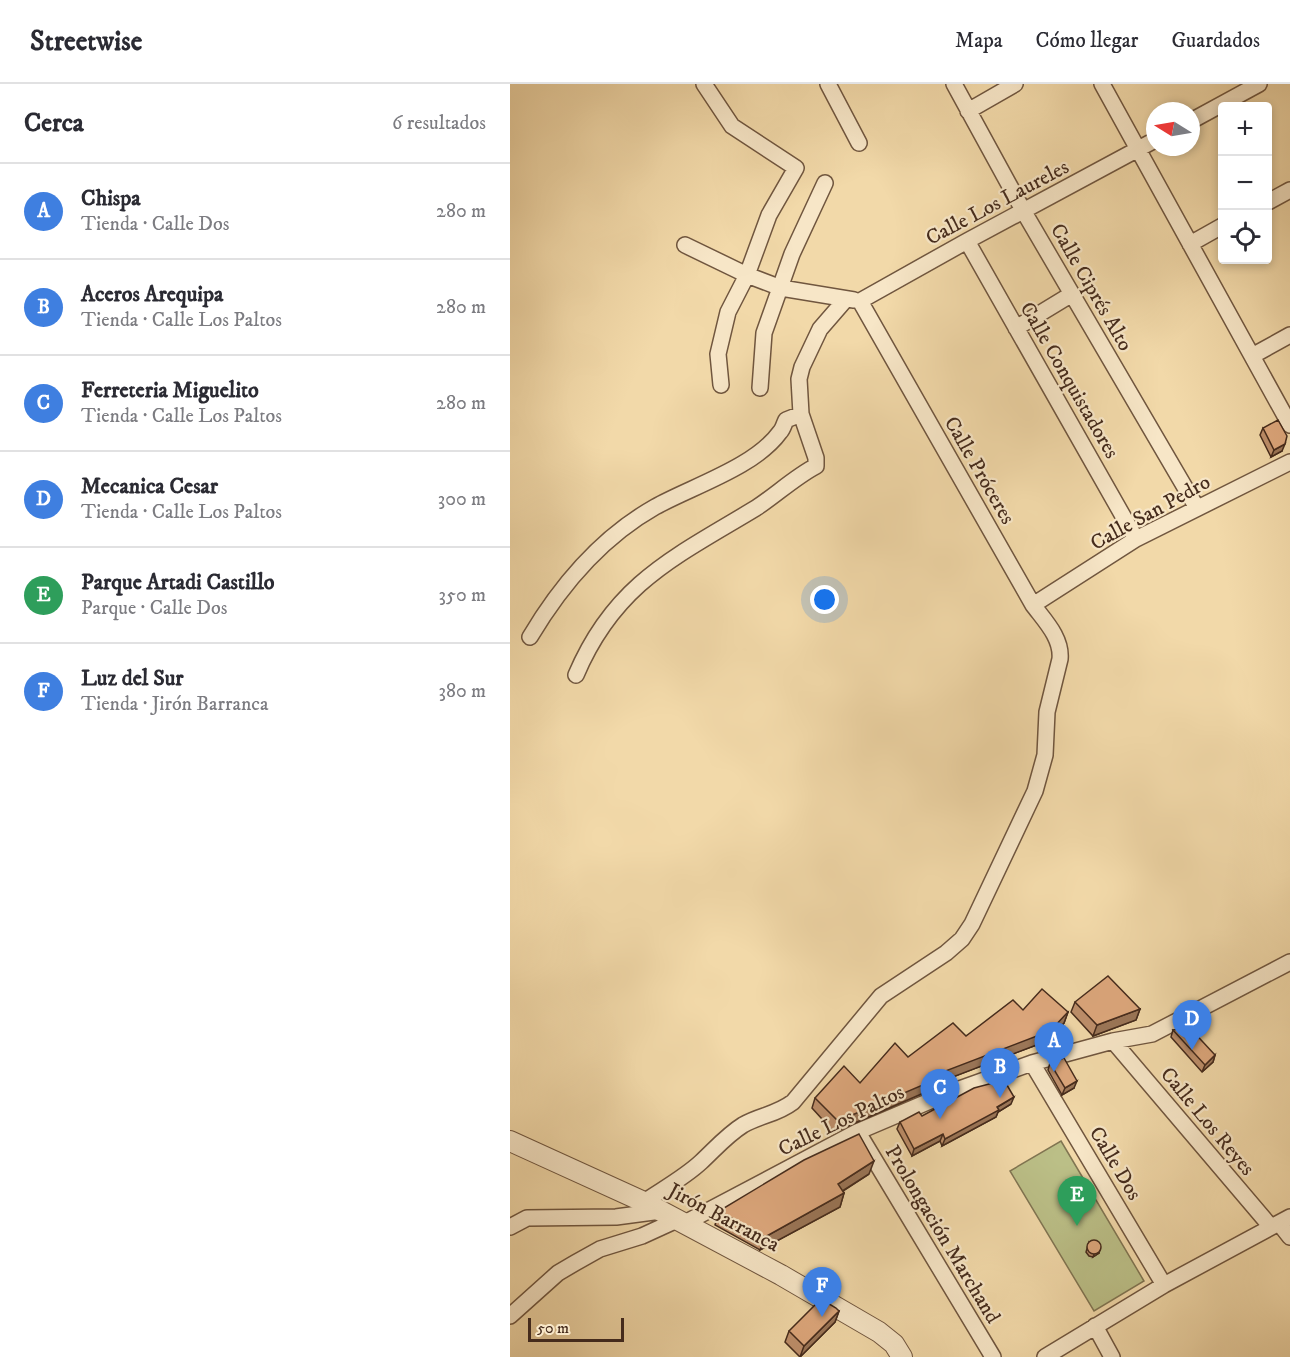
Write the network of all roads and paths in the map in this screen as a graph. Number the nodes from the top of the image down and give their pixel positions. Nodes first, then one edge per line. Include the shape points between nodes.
1 (704, 84) edge
2 (828, 84) edge
3 (954, 84) edge
4 (1015, 84) edge
5 (1102, 84) edge
6 (1259, 84) edge
7 (968, 111) junction
8 (1200, 116) edge
9 (859, 143) dead end
10 (1146, 145) edge
11 (1138, 150) junction
12 (825, 183) dead end
13 (1290, 190) edge
14 (1272, 200) edge
15 (1024, 212) junction
16 (1218, 228) edge
17 (967, 241) junction
18 (1190, 244) junction
19 (685, 245) dead end
20 (747, 275) junction
21 (781, 288) junction
22 (1072, 294) junction
23 (853, 300) junction
24 (1016, 328) junction
25 (1290, 335) edge
26 (1252, 356) junction
27 (721, 386) dead end
28 (760, 388) dead end
29 (801, 414) junction
30 (1290, 425) edge
31 (1290, 462) edge
32 (1197, 508) junction
33 (1136, 539) junction
34 (1034, 605) junction
35 (530, 637) dead end
36 (576, 675) dead end
37 (1290, 962) edge
38 (1113, 1041) junction
39 (1032, 1063) junction
40 (857, 1132) junction
41 (510, 1141) edge
42 (667, 1214) junction
43 (1280, 1223) edge
44 (510, 1227) edge
45 (1290, 1237) edge
46 (1164, 1285) junction
47 (510, 1316) edge
48 (1095, 1326) junction
49 (902, 1357) edge
50 (993, 1357) edge
51 (1045, 1357) edge
52 (1113, 1357) edge

1 - 20 street via 732,126 796,168 769,215
2 - 9 street
3 - 7 street, Calle Ciprés Alto
4 - 7 street
5 - 11 street
6 - 8 street
7 - 15 street, Calle Ciprés Alto
10 - 11 street, Calle Los Laureles
11 - 15 street, Calle Los Laureles
11 - 18 street
12 - 21 street
13 - 14 street
15 - 17 street, Calle Los Laureles
15 - 22 street, Calle Ciprés Alto
16 - 18 street
17 - 23 street, Calle Los Laureles
17 - 24 street, Calle Conquistadores
18 - 26 street
19 - 20 street
20 - 21 street
20 - 27 street via 722,331 718,354
21 - 23 street
21 - 28 street via 764,333
22 - 24 street
22 - 32 street, Calle Ciprés Alto
23 - 29 street, Calle Los Laureles via 820,329 802,367
23 - 34 street, Calle Próceres
24 - 33 street, Calle Conquistadores
25 - 26 street
26 - 30 street
29 - 35 street via 786,420 781,431 750,459 655,507 613,537 558,593
29 - 36 street, Calle Los Laureles via 816,466 665,563 635,587 599,629
31 - 32 street, Calle San Pedro
32 - 33 street, Calle San Pedro
33 - 34 street, Calle San Pedro
34 - 42 street, Calle Próceres via 1061,650 1047,712 1045,755 1035,791 972,924 946,953 881,996 793,1102 775,1114 743,1125 716,1147 700,1163
37 - 38 street, Calle Los Paltos via 1152,1034
38 - 39 street, Calle Los Paltos
38 - 43 street, Calle Los Reyes
39 - 40 street, Calle Los Paltos
39 - 46 street, Calle Dos
40 - 42 street, Calle Los Paltos
40 - 50 street, Prolongación Marchand
41 - 42 street, Jirón Barranca
42 - 44 street via 527,1218
42 - 47 street via 642,1236 600,1250 558,1273
42 - 49 street, Jirón Barranca via 863,1321 894,1344
43 - 45 street, Calle Los Reyes
43 - 46 street
46 - 48 street
48 - 51 street
48 - 52 street

